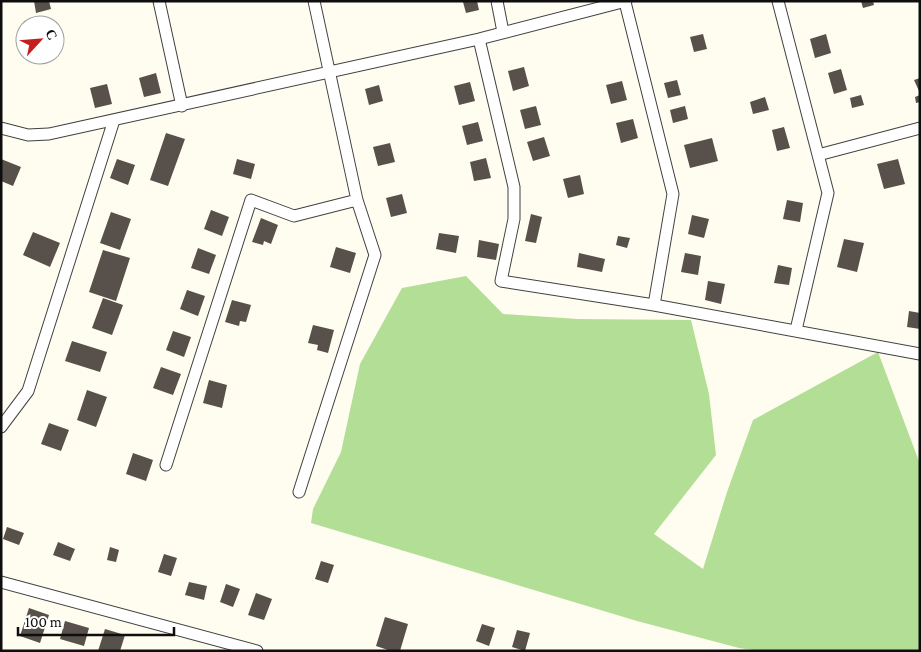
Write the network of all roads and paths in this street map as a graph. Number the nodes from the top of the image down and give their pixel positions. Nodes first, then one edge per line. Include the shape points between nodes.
1 (159, 1) edge
2 (314, 1) edge
3 (497, 1) edge
4 (626, 1) edge
5 (778, 1) edge
6 (503, 32) junction
7 (479, 39) junction
8 (330, 71) junction
9 (182, 106) junction
10 (114, 120) junction
11 (1, 128) edge
12 (920, 128) edge
13 (818, 155) junction
14 (357, 200) junction
15 (654, 305) junction
16 (796, 330) junction
17 (920, 354) edge
18 (1, 427) edge
19 (166, 464) dead end
20 (299, 492) dead end
21 (1, 582) edge
22 (257, 651) edge

1 - 9 street
2 - 8 street
3 - 6 street
4 - 6 street
4 - 15 street via 673,194
5 - 13 street
6 - 7 street
7 - 8 street
7 - 15 street via 514,187 514,219 501,281
8 - 9 street
8 - 14 street
9 - 10 street
10 - 11 street via 49,134 28,135
10 - 18 street via 28,391
12 - 13 street
13 - 16 street via 828,193
14 - 19 street via 294,216 251,200
14 - 20 street via 375,255
15 - 16 street
16 - 17 street
21 - 22 street

